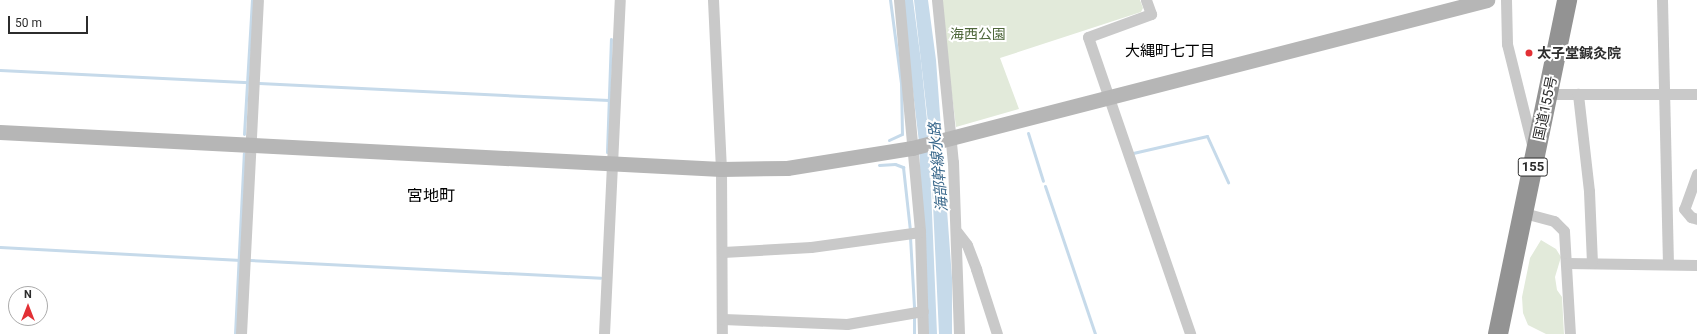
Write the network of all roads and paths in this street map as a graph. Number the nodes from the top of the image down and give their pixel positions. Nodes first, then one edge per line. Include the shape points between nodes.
1 (258, 0) edge
2 (620, 0) edge
3 (714, 0) edge
4 (899, 0) edge
5 (937, 0) edge
6 (1146, 0) edge
7 (1487, 0) edge
8 (1506, 0) edge
9 (1567, 0) edge
10 (1662, 0) edge
11 (1548, 94) junction
12 (1578, 94) junction
13 (1664, 94) junction
14 (1697, 94) edge
15 (1109, 98) junction
16 (0, 132) edge
17 (948, 140) junction
18 (250, 145) junction
19 (914, 148) junction
20 (1535, 157) junction
21 (613, 163) junction
22 (721, 169) junction
23 (1697, 174) edge
24 (1524, 213) junction
25 (1697, 219) edge
26 (920, 232) junction
27 (957, 232) junction
28 (723, 252) junction
29 (1567, 263) junction
30 (1592, 263) junction
31 (1668, 263) junction
32 (1697, 264) edge
33 (923, 311) junction
34 (723, 319) junction
35 (241, 334) edge
36 (604, 334) edge
37 (722, 334) edge
38 (923, 334) edge
39 (959, 334) edge
40 (997, 334) edge
41 (1190, 334) edge
42 (1498, 334) edge
43 (1570, 334) edge

1 - 18 street
2 - 21 street
3 - 22 street
4 - 19 street
5 - 17 street
6 - 15 street via 1151,14 1088,36
7 - 15 street
8 - 20 street via 1507,44
9 - 11 highway, 国道155号 / 155
10 - 13 street
11 - 12 street
11 - 20 highway, 国道155号 / 155
12 - 13 street
12 - 30 street via 1589,191
13 - 14 street
13 - 31 street
15 - 17 street
15 - 41 street
16 - 18 street
17 - 19 street
17 - 27 street
18 - 21 street
18 - 35 street
19 - 22 street via 787,168
19 - 26 street
20 - 24 highway, 国道155号 / 155
21 - 22 street
21 - 36 street
22 - 28 street
23 - 25 street via 1684,209 1691,217
24 - 29 street via 1543,217 1561,225 1564,231
24 - 42 highway, 国道155号 / 155
26 - 28 street via 811,247
26 - 33 street
27 - 39 street
27 - 40 street via 967,245
28 - 34 street
29 - 30 street
29 - 43 street
30 - 31 street
31 - 32 street
33 - 34 street via 847,324
33 - 38 street
34 - 37 street

